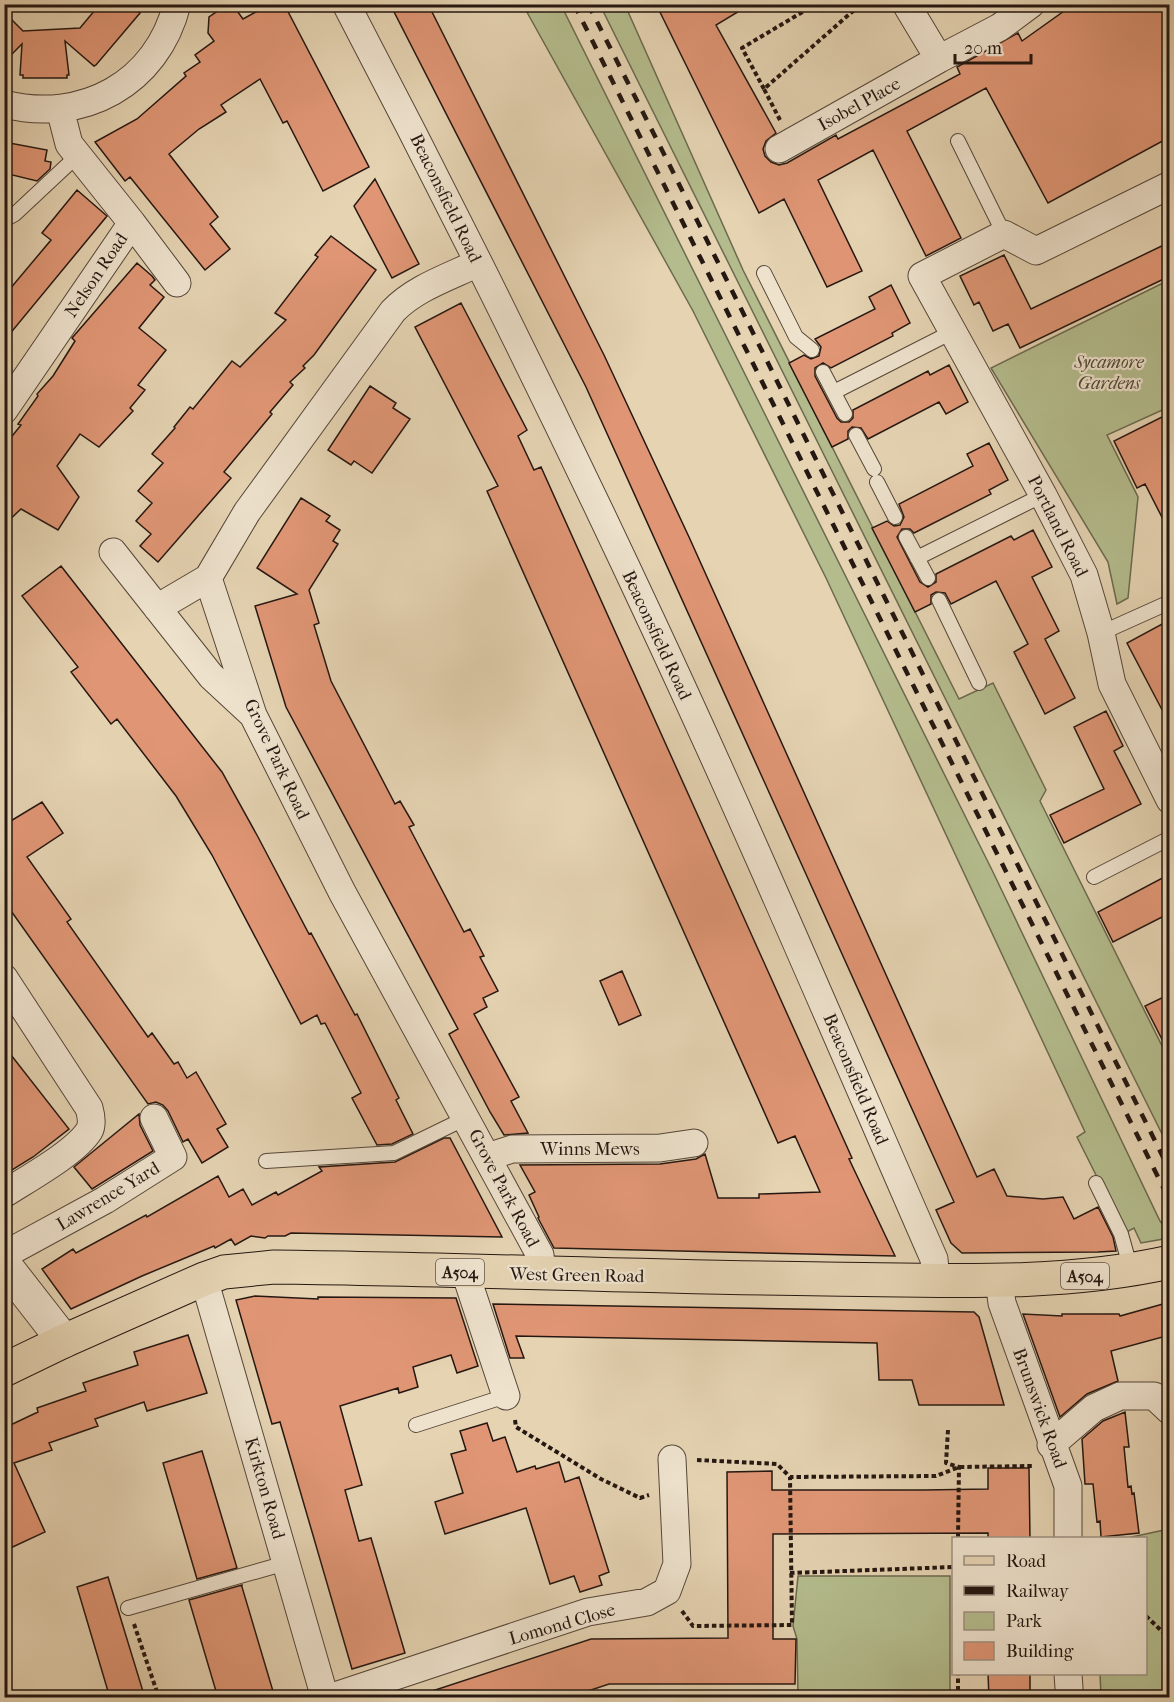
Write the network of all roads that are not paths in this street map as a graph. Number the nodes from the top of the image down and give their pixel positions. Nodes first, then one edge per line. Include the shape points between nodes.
1 (177, 4) edge
2 (346, 4) edge
3 (906, 4) edge
4 (1031, 4) edge
5 (939, 59) junction
6 (4, 104) edge
7 (60, 110) junction
8 (958, 141) dead end
9 (785, 146) road end
10 (77, 156) junction
11 (1170, 185) edge
12 (4, 220) edge
13 (132, 223) junction
14 (1004, 234) junction
15 (478, 263) junction
16 (764, 273) dead end
17 (177, 283) dead end
18 (954, 331) junction
19 (812, 351) dead end
20 (823, 372) dead end
21 (834, 392) junction
22 (4, 410) edge
23 (845, 414) dead end
24 (856, 435) dead end
25 (1043, 495) junction
26 (895, 517) dead end
27 (906, 537) dead end
28 (113, 552) dead end
29 (917, 558) junction
30 (208, 578) junction
31 (928, 578) dead end
32 (939, 600) dead end
33 (1170, 602) edge
34 (157, 608) junction
35 (1101, 633) junction
36 (979, 682) dead end
37 (253, 715) junction
38 (1170, 800) edge
39 (1170, 838) edge
40 (1094, 877) dead end
41 (4, 978) edge
42 (154, 1118) dead end
43 (466, 1118) junction
44 (694, 1143) dead end
45 (486, 1157) junction
46 (266, 1161) dead end
47 (1096, 1183) dead end
48 (4, 1194) edge
49 (4, 1255) edge
50 (1170, 1262) edge
51 (4, 1264) edge
52 (1131, 1271) junction
53 (465, 1272) junction
54 (542, 1274) junction
55 (204, 1279) junction
56 (936, 1280) junction
57 (999, 1280) junction
58 (64, 1341) junction
59 (4, 1370) edge
60 (510, 1406) joint
61 (1170, 1411) edge
62 (416, 1425) dead end
63 (1056, 1456) junction
64 (672, 1459) road end
65 (1068, 1537) edge
66 (286, 1563) junction
67 (128, 1608) road end
68 (327, 1698) edge

1 - 7 street via 163,41 136,74 101,98
2 - 15 street, Beaconsfield Road
3 - 5 street
4 - 5 street, Isobel Place via 1000,27
5 - 9 street, Isobel Place
6 - 7 street via 31,110
7 - 10 street, Nelson Road via 66,137
8 - 14 lane
10 - 12 lane
10 - 13 street, Nelson Road
11 - 14 street via 1036,251
13 - 17 street
13 - 22 street, Nelson Road
14 - 18 street, Portland Road via 922,276
15 - 30 street via 416,293 393,311 248,512
15 - 56 street, Beaconsfield Road via 652,622 934,1259
16 - 19 lane via 796,337
18 - 21 lane
18 - 25 street, Portland Road
20 - 21 lane
21 - 23 lane
24 - 26 lane
25 - 29 lane
25 - 35 street, Portland Road via 1084,574
27 - 29 lane
28 - 34 street
29 - 31 lane
30 - 34 street
30 - 37 street, Grove Park Road
32 - 36 lane
33 - 35 lane
34 - 37 street via 211,676
35 - 38 street, Portland Road via 1112,684
37 - 43 street, Grove Park Road via 342,892
39 - 40 lane
41 - 48 street via 89,1108 91,1118 90,1129 77,1144
42 - 49 street, Lawrence Yard via 173,1157 105,1200
43 - 45 street, Grove Park Road
43 - 46 lane via 394,1153
44 - 45 street, Winns Mews via 660,1148 512,1149
45 - 54 street, Grove Park Road via 540,1255
47 - 52 lane via 1121,1234
50 - 52 main road, West Green Road / A504
51 - 58 street
52 - 57 main road, West Green Road / A504
53 - 54 main road, West Green Road / A504
53 - 55 main road, West Green Road / A504 via 274,1267 224,1272
53 - 60 street
54 - 56 main road, West Green Road / A504
55 - 58 main road, West Green Road / A504
55 - 66 street, Kirkton Road
56 - 57 main road, West Green Road / A504
57 - 63 street, Brunswick Road via 1002,1303
58 - 59 main road, West Green Road / A504
60 - 62 lane
61 - 63 street via 1154,1396 1120,1396 1094,1408
63 - 65 street, Brunswick Road via 1068,1486
64 - 68 street, Lomond Close via 677,1564 667,1591 647,1602 588,1612
66 - 67 lane
66 - 68 street, Kirkton Road

